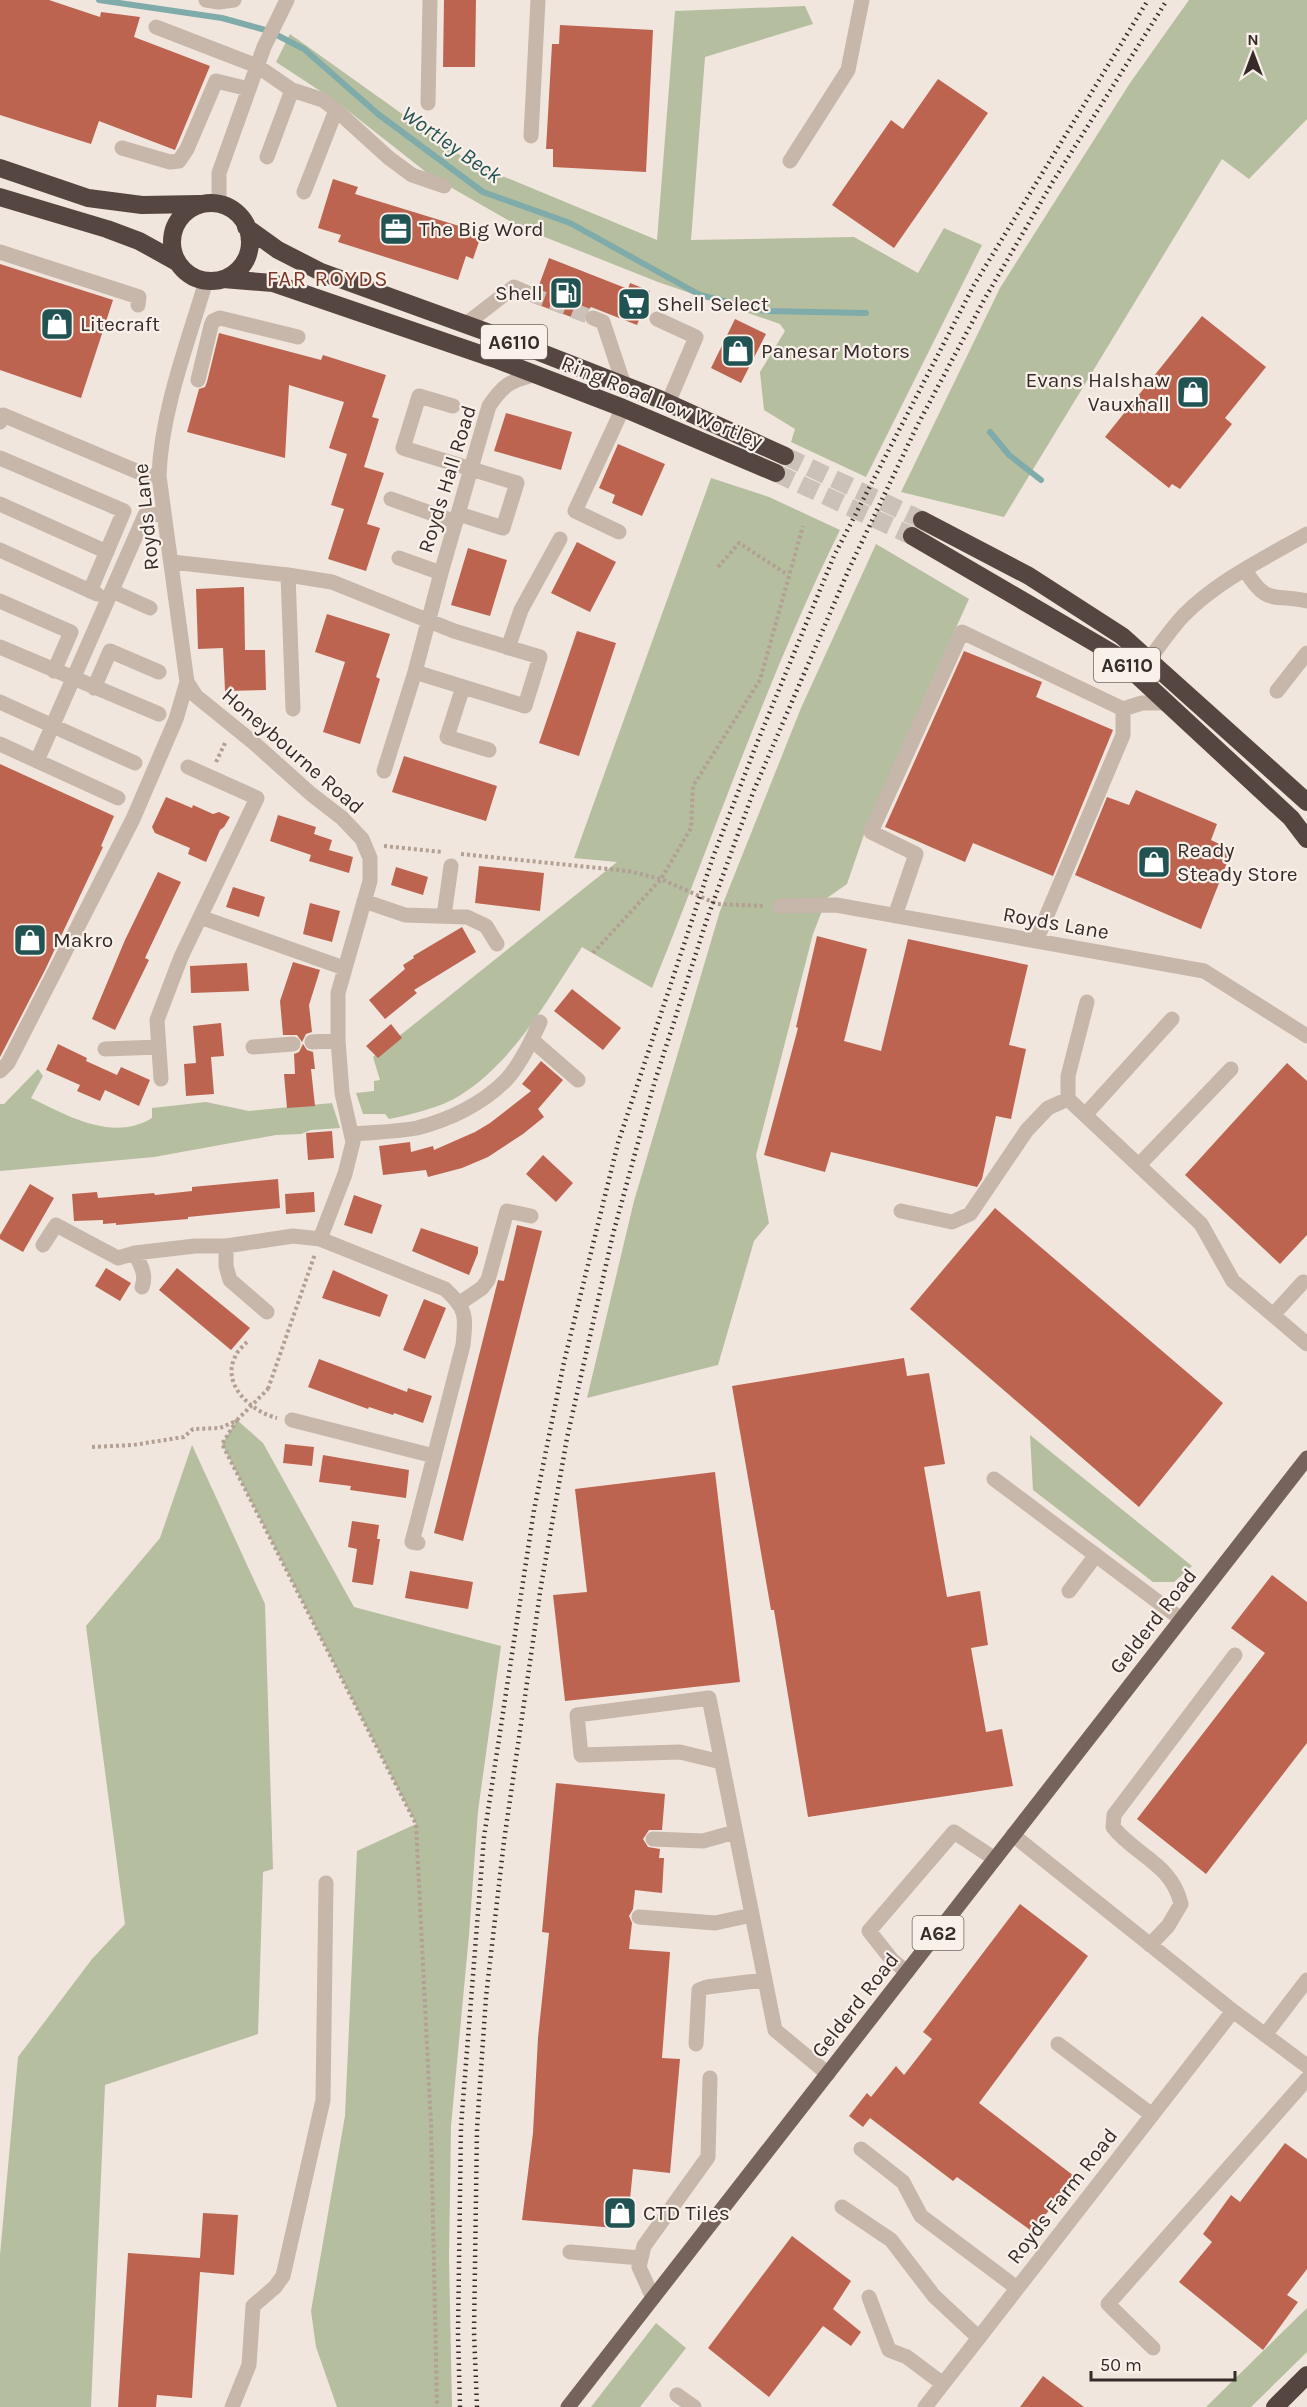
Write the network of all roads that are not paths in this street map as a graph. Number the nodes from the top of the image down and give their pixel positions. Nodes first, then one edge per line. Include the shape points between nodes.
1 (206, 0) edge
2 (234, 0) edge
3 (287, 0) edge
4 (430, 0) edge
5 (538, 0) edge
6 (861, 0) edge
7 (156, 27) dead end
8 (257, 66) junction
9 (249, 88) junction
10 (291, 90) junction
11 (428, 103) dead end
12 (336, 110) junction
13 (531, 136) dead end
14 (122, 148) dead end
15 (267, 157) dead end
16 (790, 161) dead end
17 (0, 168) edge
18 (444, 186) dead end
19 (304, 192) dead end
20 (0, 197) edge
21 (211, 204) junction
22 (246, 226) junction
23 (0, 252) edge
24 (177, 262) junction
25 (215, 280) junction
26 (530, 294) tunnel mouth
27 (138, 305) dead end
28 (593, 318) tunnel mouth
29 (657, 319) dead end
30 (466, 324) junction
31 (298, 337) dead end
32 (184, 356) junction
33 (203, 361) junction
34 (534, 375) junction
35 (198, 380) dead end
36 (624, 385) junction
37 (668, 403) junction
38 (453, 406) dead end
39 (623, 408) junction
40 (1, 416) edge
41 (785, 456) tunnel mouth
42 (0, 458) edge
43 (472, 468) junction
44 (776, 473) tunnel mouth
45 (159, 476) junction
46 (391, 499) dead end
47 (0, 504) edge
48 (164, 514) junction
49 (458, 518) junction
50 (922, 520) tunnel mouth
51 (619, 532) dead end
52 (1307, 534) edge
53 (912, 536) tunnel mouth
54 (560, 539) dead end
55 (0, 550) edge
56 (107, 552) junction
57 (399, 558) dead end
58 (172, 562) junction
59 (1245, 570) junction
60 (441, 573) junction
61 (288, 575) junction
62 (90, 591) junction
63 (110, 595) junction
64 (0, 601) edge
65 (1307, 601) edge
66 (150, 608) dead end
67 (429, 619) junction
68 (0, 646) edge
69 (508, 648) junction
70 (1307, 653) edge
71 (1149, 660) junction
72 (54, 671) junction
73 (159, 672) dead end
74 (415, 672) junction
75 (74, 680) junction
76 (187, 682) junction
77 (463, 687) junction
78 (94, 688) junction
79 (1276, 691) dead end
80 (0, 702) edge
81 (1167, 703) junction
82 (293, 709) dead end
83 (1123, 709) junction
84 (159, 714) dead end
85 (52, 726) junction
86 (0, 744) edge
87 (489, 750) dead end
88 (37, 761) junction
89 (135, 763) dead end
90 (189, 767) dead end
91 (384, 771) dead end
92 (118, 798) dead end
93 (1307, 802) edge
94 (1307, 839) edge
95 (451, 857) road end
96 (364, 901) junction
97 (780, 906) road end
98 (444, 916) junction
99 (896, 916) junction
100 (200, 917) junction
101 (1036, 941) junction
102 (497, 944) dead end
103 (344, 968) junction
104 (1087, 1002) dead end
105 (1172, 1019) dead end
106 (540, 1022) dead end
107 (1307, 1036) edge
108 (338, 1040) junction
109 (532, 1040) junction
110 (312, 1042) dead end
111 (293, 1044) dead end
112 (159, 1047) junction
113 (253, 1047) dead end
114 (105, 1049) dead end
115 (1231, 1069) dead end
116 (0, 1071) edge
117 (161, 1079) dead end
118 (578, 1080) dead end
119 (1068, 1099) junction
120 (1085, 1115) junction
121 (353, 1134) junction
122 (1139, 1165) junction
123 (901, 1210) dead end
124 (531, 1216) dead end
125 (320, 1239) junction
126 (43, 1245) dead end
127 (226, 1245) junction
128 (135, 1253) junction
129 (1303, 1282) dead end
130 (142, 1287) dead end
131 (460, 1303) junction
132 (267, 1312) dead end
133 (1273, 1315) junction
134 (1307, 1344) edge
135 (292, 1420) road end
136 (434, 1456) junction
137 (1307, 1458) edge
138 (993, 1479) dead end
139 (418, 1543) dead end
140 (1096, 1555) junction
141 (1069, 1590) dead end
142 (1181, 1619) junction
143 (1235, 1655) dead end
144 (721, 1762) junction
145 (735, 1832) junction
146 (1013, 1835) junction
147 (653, 1839) dead end
148 (995, 1859) junction
149 (326, 1883) dead end
150 (752, 1915) junction
151 (639, 1917) dead end
152 (1150, 1944) junction
153 (907, 1972) junction
154 (764, 1980) junction
155 (1307, 1980) edge
156 (1233, 2011) junction
157 (1265, 2035) junction
158 (696, 2044) dead end
159 (1058, 2044) dead end
160 (1307, 2066) edge
161 (828, 2074) junction
162 (710, 2078) dead end
163 (1307, 2079) edge
164 (1152, 2115) junction
165 (861, 2149) dead end
166 (842, 2207) dead end
167 (570, 2252) dead end
168 (641, 2258) junction
169 (1017, 2288) junction
170 (869, 2297) dead end
171 (653, 2298) junction
172 (978, 2338) junction
173 (1153, 2348) dead end
174 (1307, 2375) edge
175 (943, 2384) junction
176 (677, 2395) dead end
177 (232, 2407) edge
178 (568, 2407) edge
179 (694, 2407) edge
180 (925, 2407) edge
181 (1275, 2407) edge

1 - 2 street
3 - 8 street
4 - 11 street
5 - 13 street
6 - 16 street via 848,70
7 - 8 street
8 - 9 street
8 - 10 street
9 - 14 street via 216,81 179,161
9 - 21 street
10 - 12 street via 323,100
10 - 15 street
12 - 18 street via 412,175
12 - 19 street
17 - 21 highway via 88,198 142,205
20 - 24 highway, A6110 via 107,229
21 - 22 highway, A6110 via 234,211
21 - 24 highway via 190,209 180,217 171,240
22 - 25 highway via 250,240 245,261 232,275
22 - 30 highway, Ring Road Low Wortley / A6110 via 278,250 321,272
23 - 27 street via 140,297
24 - 25 highway, A6110 via 195,278
25 - 32 street, Royds Lane
25 - 34 highway, Ring Road Low Wortley / A6110 via 273,283
26 - 30 street via 514,287
28 - 36 street via 603,322
29 - 37 street via 696,337
30 - 36 highway, Ring Road Low Wortley / A6110
31 - 33 street via 220,318 211,326
32 - 33 street
32 - 45 street, Royds Lane via 162,432
33 - 35 street
34 - 39 highway, Ring Road Low Wortley / A6110
34 - 43 street, Royds Hall Road via 512,381 489,406
36 - 37 highway, Ring Road Low Wortley / A6110
37 - 41 highway, Ring Road Low Wortley / A6110
38 - 43 street via 419,396 403,448
39 - 44 highway, Ring Road Low Wortley / A6110
39 - 51 street via 575,511
40 - 45 street via 148,476
42 - 56 street via 124,511
43 - 49 street, Royds Hall Road
43 - 49 street via 517,483 503,528
45 - 48 street, Royds Lane
46 - 49 street
47 - 56 street
48 - 58 street, Royds Lane
48 - 63 street via 145,515
49 - 60 street, Royds Hall Road
50 - 71 highway, A6110 via 1029,576 1122,636
52 - 59 street
53 - 81 highway, A6110 via 1114,654
54 - 69 street via 520,610
55 - 62 street
56 - 62 street
57 - 60 street
58 - 61 street
58 - 76 street, Royds Lane
59 - 65 street via 1263,594
59 - 71 street via 1185,614
60 - 67 street, Royds Hall Road
61 - 67 street via 332,582
61 - 82 street
62 - 63 street
63 - 66 street
63 - 75 street
64 - 72 street via 71,632
67 - 69 street
67 - 74 street, Royds Hall Road
68 - 72 street
69 - 77 street via 540,657 525,706
70 - 79 street
71 - 93 highway, A6110
72 - 75 street
73 - 78 street via 110,651
74 - 77 street
74 - 91 street, Royds Hall Road
75 - 78 street
75 - 85 street
76 - 96 street, Honeybourne Road via 196,696 362,839 370,858 370,881
76 - 116 street via 133,819 8,1063
77 - 87 street via 447,737
78 - 84 street
80 - 85 street
81 - 83 street
81 - 94 highway, A6110 via 1291,818
83 - 99 street via 962,632 872,832 916,854
83 - 101 street via 1123,735
85 - 88 street
85 - 89 street
86 - 88 street
88 - 92 street
90 - 100 street via 257,798
95 - 98 street
96 - 98 street via 405,915
96 - 103 street, Honeybourne Road
97 - 99 street, Royds Lane via 836,905
98 - 102 street via 467,916 486,926
99 - 101 street, Royds Lane
100 - 103 street
100 - 112 street via 157,1020
101 - 107 street, Royds Lane via 1204,971
103 - 108 street, Honeybourne Road via 338,993
104 - 119 street via 1068,1076
105 - 120 street
106 - 109 street
108 - 110 street
108 - 121 street, Honeybourne Road via 342,1093
109 - 118 street
109 - 121 street via 506,1080 475,1105 443,1121 414,1128
111 - 113 street
112 - 114 street
112 - 117 street
115 - 122 street
119 - 120 street
119 - 123 street via 1048,1108 1027,1130 970,1214 951,1222
120 - 122 street
121 - 125 street, Honeybourne Road via 345,1174
122 - 133 street via 1201,1224 1233,1281
124 - 131 street via 507,1210 488,1280
125 - 127 street via 293,1236
125 - 131 street via 445,1288
126 - 128 street via 56,1225 118,1258
127 - 128 street
127 - 132 street via 230,1281
128 - 130 street via 143,1270
129 - 133 street
131 - 136 street via 466,1321 463,1345
133 - 134 street
135 - 136 street
136 - 139 street via 412,1542
137 - 142 main road, Gelderd Road / A62
138 - 140 street
140 - 141 street
140 - 142 street
142 - 146 main road, Gelderd Road / A62
143 - 152 street via 1114,1815 1113,1827 1120,1835 1162,1869 1178,1888 1181,1904 1168,1926
144 - 144 street via 680,1752 581,1755 577,1715 709,1698
144 - 145 street
145 - 147 street via 703,1841
145 - 150 street
146 - 148 main road, Gelderd Road / A62
146 - 152 street
148 - 153 main road, Gelderd Road / A62
148 - 153 street via 954,1832 869,1931
149 - 177 street via 323,2100 283,2276 254,2306 249,2365
150 - 151 street via 715,1923
150 - 154 street
152 - 156 street
153 - 161 main road, Gelderd Road / A62
154 - 158 street via 699,1990
154 - 161 street via 775,2030
155 - 157 street
156 - 157 street
156 - 164 street, Royds Farm Road
157 - 160 street
159 - 164 street
161 - 171 main road, Gelderd Road / A62
162 - 168 street via 708,2157 644,2246
163 - 173 street via 1108,2304
164 - 169 street, Royds Farm Road
165 - 169 street via 903,2182 921,2216
166 - 172 street via 891,2240 934,2296
167 - 168 street
168 - 171 street via 639,2267
169 - 172 street, Royds Farm Road
170 - 175 street via 889,2350 907,2357
171 - 178 main road, Gelderd Road / A62
172 - 175 street, Royds Farm Road
174 - 181 highway
175 - 180 street, Royds Farm Road
176 - 179 street

